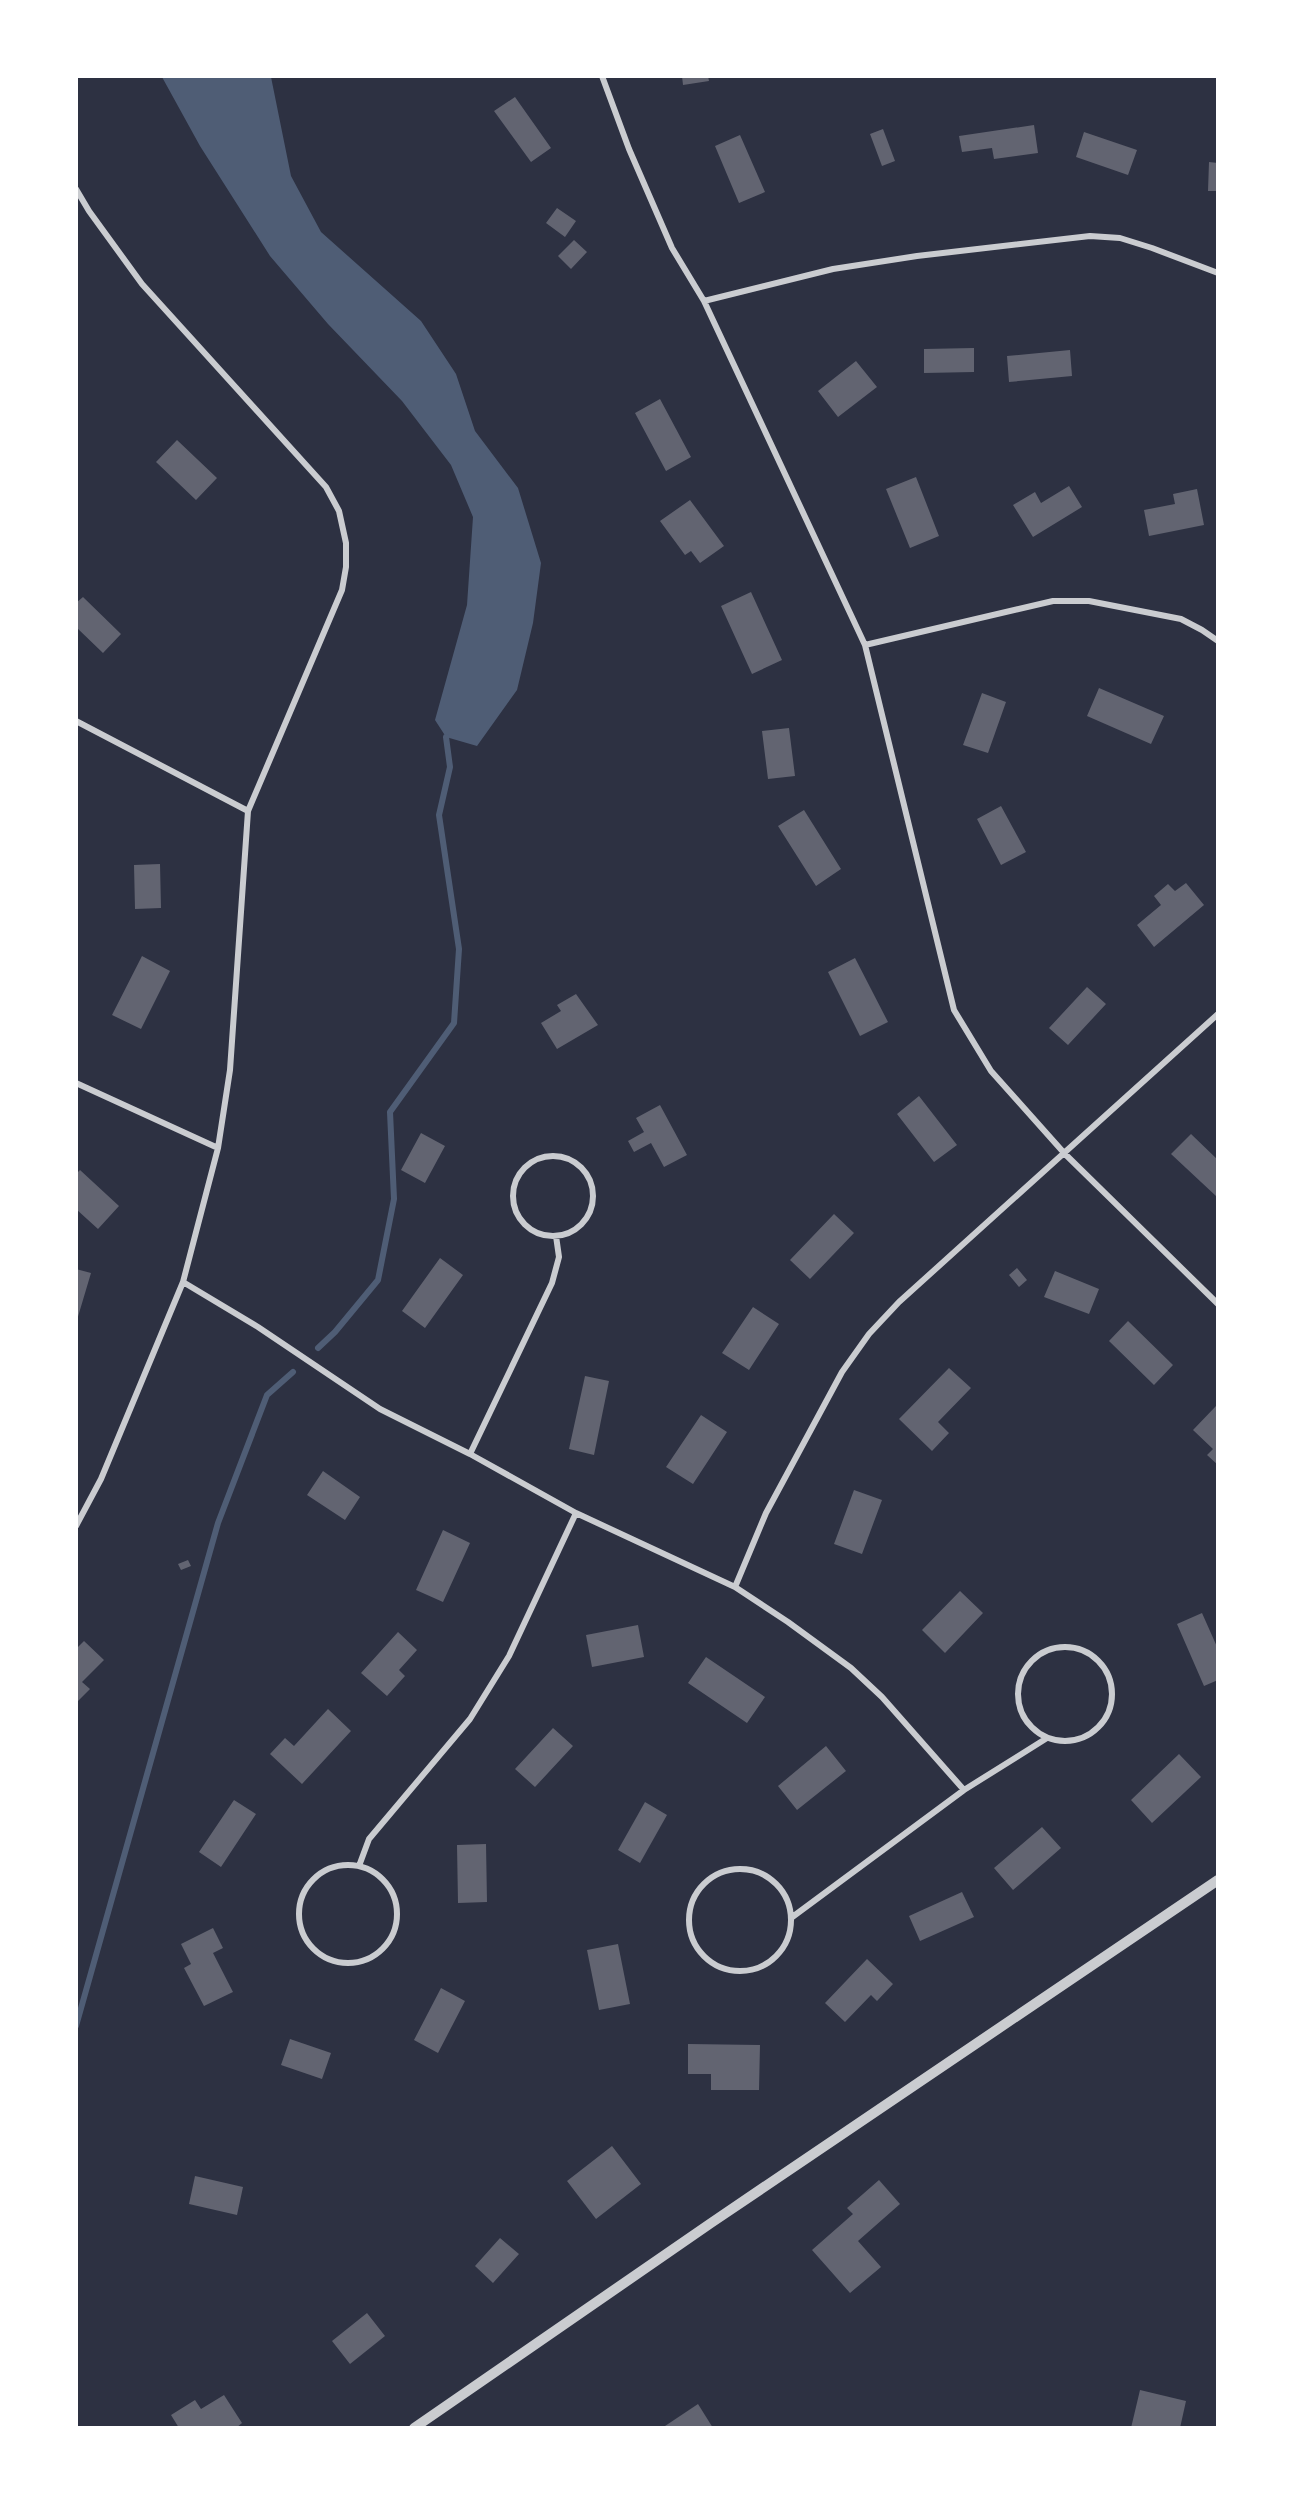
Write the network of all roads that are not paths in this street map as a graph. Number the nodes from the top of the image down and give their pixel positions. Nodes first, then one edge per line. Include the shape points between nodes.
1 (603, 76) edge
2 (76, 189) edge
3 (1218, 273) edge
4 (704, 301) junction
5 (1218, 641) edge
6 (865, 645) junction
7 (76, 721) edge
8 (248, 811) junction
9 (1218, 1014) edge
10 (76, 1083) edge
11 (218, 1148) junction
12 (1065, 1154) junction
13 (556, 1236) junction
14 (183, 1282) junction
15 (1218, 1304) edge
16 (470, 1455) junction
17 (576, 1513) junction
18 (77, 1524) edge
19 (735, 1587) junction
20 (1047, 1738) junction
21 (964, 1790) junction
22 (359, 1866) junction
23 (1218, 1880) edge
24 (791, 1918) junction
25 (414, 2427) edge

1 - 4 street via 629,149 672,248
2 - 8 street via 142,284 326,487 339,511 346,543 342,590
3 - 4 street via 1120,238 1090,236 833,269
4 - 6 street
5 - 6 street via 1181,619 1089,601 1053,601
6 - 12 street via 954,1010 991,1071
7 - 8 street
8 - 11 street via 230,1070
9 - 12 street
10 - 11 street
11 - 14 street
12 - 15 street
12 - 19 street via 899,1302 869,1334 842,1372 766,1513
13 - 13 street via 568,1233 583,1221 592,1204 589,1179 576,1164 559,1156 530,1164 513,1189 516,1213 528,1227
13 - 16 street via 559,1257 552,1283
14 - 16 street via 380,1409
14 - 18 street via 101,1479
16 - 17 street
17 - 19 street
17 - 22 street via 509,1656 470,1719 369,1839
19 - 21 street via 852,1668
20 - 20 street via 1082,1738 1102,1724 1108,1713 1112,1690 1109,1677 1085,1651 1066,1647 1048,1650 1028,1664 1022,1675 1018,1700 1021,1712 1027,1723
20 - 21 street
21 - 24 street
22 - 22 street via 381,1877 388,1887 396,1909 394,1927 386,1944 368,1959 344,1963 322,1956 306,1940 299,1906 308,1885 325,1870
23 - 25 street
24 - 24 street via 777,1885 757,1872 732,1869 700,1887 689,1922 703,1955 735,1971 770,1961 786,1942

